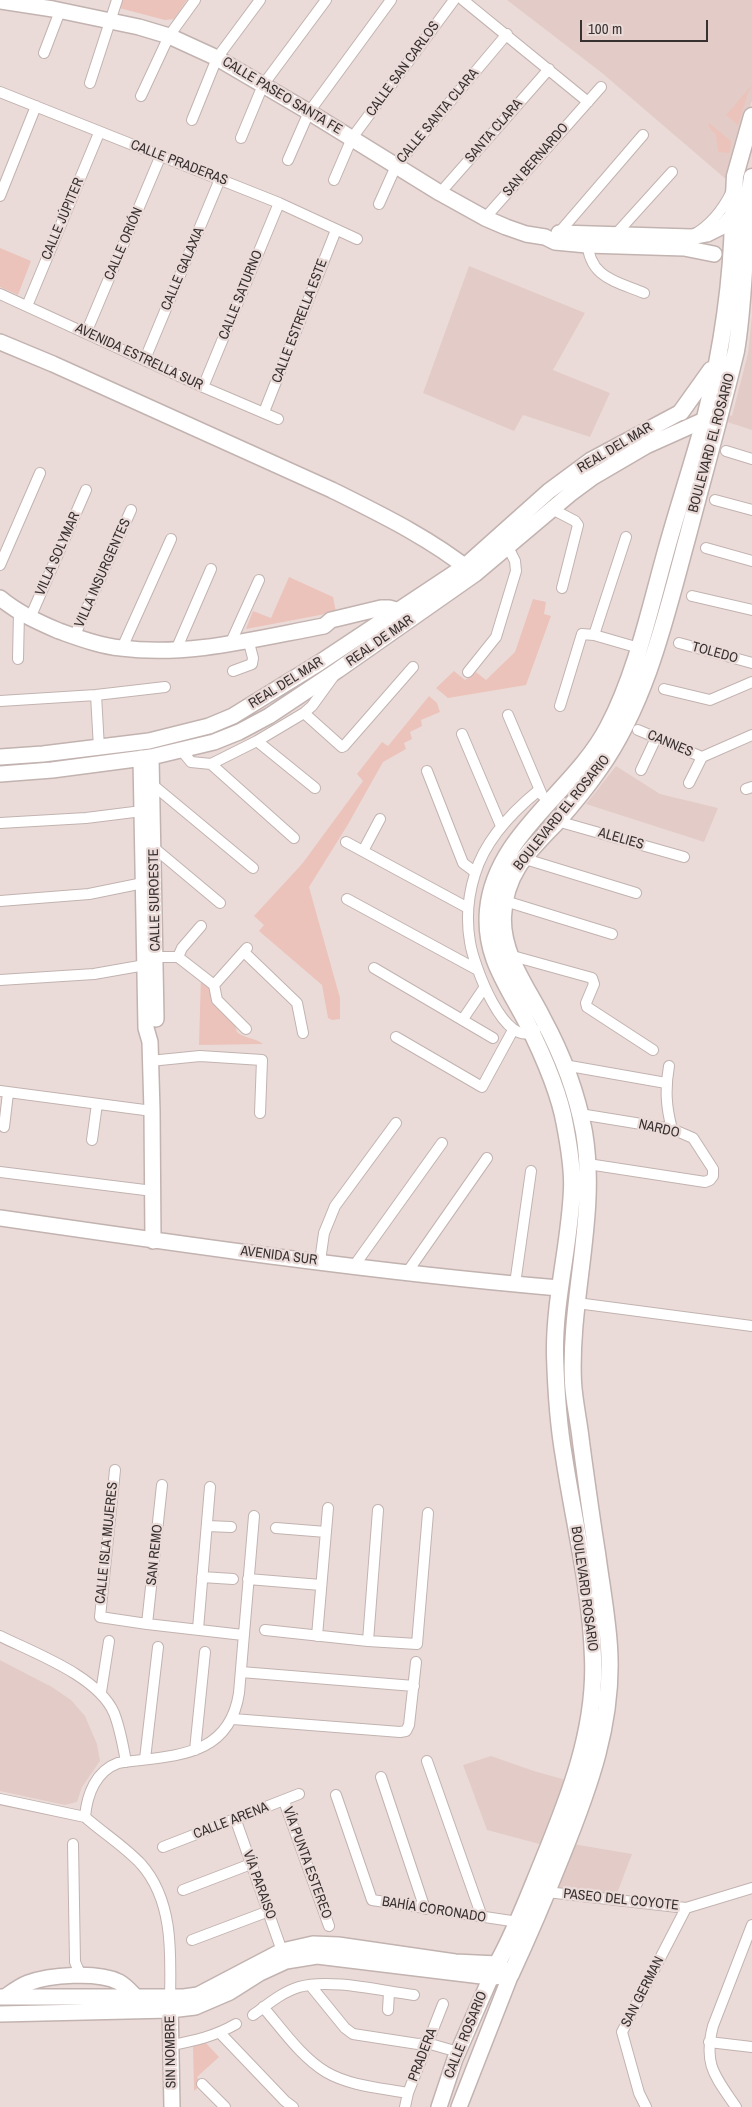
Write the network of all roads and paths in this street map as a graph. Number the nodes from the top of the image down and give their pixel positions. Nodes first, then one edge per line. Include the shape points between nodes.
1 (117, 0) edge
2 (195, 0) edge
3 (260, 0) edge
4 (326, 0) edge
5 (391, 0) edge
6 (454, 0) edge
7 (463, 0) edge
8 (1, 3) edge
9 (57, 7) edge
10 (110, 22) junction
11 (507, 34) junction
12 (169, 36) junction
13 (44, 53) dead end
14 (217, 58) junction
15 (549, 69) junction
16 (90, 84) dead end
17 (263, 85) junction
18 (601, 87) dead end
19 (0, 92) edge
20 (141, 96) dead end
21 (588, 102) junction
22 (36, 106) junction
23 (309, 112) junction
24 (752, 116) edge
25 (192, 120) dead end
26 (99, 133) junction
27 (643, 136) dead end
28 (241, 138) dead end
29 (352, 138) junction
30 (162, 155) junction
31 (288, 160) dead end
32 (396, 166) junction
33 (672, 172) dead end
34 (752, 177) edge
35 (220, 179) junction
36 (334, 180) dead end
37 (734, 188) junction
38 (440, 193) junction
39 (0, 196) edge
40 (279, 203) junction
41 (380, 204) dead end
42 (485, 218) junction
43 (736, 220) edge
44 (336, 230) junction
45 (615, 234) junction
46 (691, 236) junction
47 (553, 238) junction
48 (357, 239) dead end
49 (587, 240) junction
50 (734, 267) edge
51 (644, 292) dead end
52 (0, 294) edge
53 (27, 306) junction
54 (86, 333) junction
55 (0, 342) edge
56 (145, 359) junction
57 (717, 362) junction
58 (203, 387) junction
59 (264, 412) junction
60 (681, 412) joint
61 (720, 412) junction
62 (278, 418) dead end
63 (704, 420) junction
64 (726, 451) dead end
65 (752, 459) edge
66 (40, 472) dead end
67 (86, 490) dead end
68 (715, 500) dead end
69 (552, 509) junction
70 (132, 510) dead end
71 (752, 510) edge
72 (626, 537) dead end
73 (171, 539) dead end
74 (508, 547) junction
75 (706, 548) dead end
76 (752, 561) edge
77 (0, 565) edge
78 (211, 569) dead end
79 (470, 570) junction
80 (259, 580) dead end
81 (562, 588) dead end
82 (692, 596) dead end
83 (0, 598) edge
84 (751, 607) edge
85 (24, 615) junction
86 (401, 617) junction
87 (594, 635) junction
88 (74, 637) junction
89 (248, 639) junction
90 (231, 642) junction
91 (679, 644) dead end
92 (122, 648) junction
93 (639, 648) junction
94 (176, 650) junction
95 (18, 659) dead end
96 (752, 663) edge
97 (413, 667) dead end
98 (338, 670) junction
99 (233, 671) dead end
100 (468, 672) dead end
101 (752, 682) edge
102 (165, 687) dead end
103 (664, 690) dead end
104 (96, 695) junction
105 (0, 701) edge
106 (560, 706) dead end
107 (304, 713) junction
108 (508, 716) dead end
109 (638, 730) dead end
110 (462, 734) dead end
111 (752, 735) edge
112 (656, 738) junction
113 (257, 741) junction
114 (99, 748) junction
115 (182, 751) junction
116 (0, 757) edge
117 (702, 757) junction
118 (146, 758) junction
119 (211, 764) junction
120 (640, 770) dead end
121 (427, 771) dead end
122 (0, 774) edge
123 (689, 783) dead end
124 (153, 785) junction
125 (315, 788) dead end
126 (539, 790) junction
127 (549, 805) junction
128 (142, 811) junction
129 (380, 819) dead end
130 (557, 821) junction
131 (0, 823) edge
132 (501, 826) junction
133 (294, 838) dead end
134 (346, 842) dead end
135 (153, 847) junction
136 (363, 851) junction
137 (684, 857) dead end
138 (522, 858) junction
139 (253, 868) dead end
140 (475, 872) junction
141 (143, 883) junction
142 (636, 893) dead end
143 (347, 899) dead end
144 (0, 901) edge
145 (505, 901) junction
146 (220, 903) dead end
147 (468, 908) junction
148 (201, 926) dead end
149 (612, 934) dead end
150 (509, 955) junction
151 (178, 957) junction
152 (150, 961) junction
153 (374, 968) dead end
154 (476, 969) junction
155 (0, 980) edge
156 (214, 985) junction
157 (484, 988) junction
158 (463, 1020) junction
159 (545, 1022) junction
160 (246, 1029) dead end
161 (513, 1030) junction
162 (531, 1032) junction
163 (303, 1033) dead end
164 (396, 1037) dead end
165 (493, 1038) dead end
166 (653, 1050) dead end
167 (150, 1061) junction
168 (564, 1065) junction
169 (669, 1066) dead end
170 (666, 1083) junction
171 (4, 1092) edge
172 (97, 1104) junction
173 (152, 1111) junction
174 (260, 1113) dead end
175 (580, 1114) junction
176 (396, 1123) dead end
177 (4, 1127) dead end
178 (672, 1129) junction
179 (92, 1140) dead end
180 (442, 1143) dead end
181 (487, 1158) dead end
182 (588, 1164) junction
183 (531, 1171) dead end
184 (0, 1172) edge
185 (153, 1191) junction
186 (0, 1218) edge
187 (153, 1241) junction
188 (320, 1261) junction
189 (354, 1266) junction
190 (406, 1274) junction
191 (515, 1284) junction
192 (559, 1288) junction
193 (577, 1303) junction
194 (752, 1326) edge
195 (575, 1395) junction
196 (556, 1396) junction
197 (115, 1470) dead end
198 (162, 1485) dead end
199 (210, 1487) dead end
200 (328, 1508) dead end
201 (378, 1510) dead end
202 (428, 1512) dead end
203 (254, 1516) dead end
204 (206, 1526) junction
205 (231, 1527) dead end
206 (276, 1528) dead end
207 (326, 1532) junction
208 (202, 1578) junction
209 (248, 1579) junction
210 (234, 1580) dead end
211 (321, 1586) junction
212 (147, 1624) junction
213 (198, 1629) junction
214 (265, 1630) dead end
215 (243, 1635) junction
216 (0, 1636) edge
217 (317, 1636) junction
218 (109, 1641) dead end
219 (368, 1641) junction
220 (158, 1647) dead end
221 (206, 1652) dead end
222 (416, 1662) dead end
223 (241, 1672) junction
224 (414, 1686) junction
225 (101, 1692) junction
226 (233, 1719) junction
227 (195, 1750) junction
228 (590, 1752) junction
229 (145, 1759) junction
230 (427, 1761) dead end
231 (126, 1762) junction
232 (381, 1777) dead end
233 (298, 1794) dead end
234 (336, 1795) dead end
235 (0, 1799) edge
236 (284, 1800) junction
237 (85, 1817) junction
238 (235, 1818) junction
239 (73, 1844) dead end
240 (164, 1847) dead end
241 (251, 1864) junction
242 (752, 1888) edge
243 (183, 1890) dead end
244 (547, 1892) junction
245 (686, 1908) junction
246 (425, 1909) junction
247 (269, 1911) junction
248 (482, 1917) junction
249 (518, 1922) junction
250 (752, 1925) edge
251 (330, 1926) dead end
252 (192, 1940) dead end
253 (282, 1951) junction
254 (74, 1971) junction
255 (494, 1971) junction
256 (511, 1974) junction
257 (310, 1985) junction
258 (389, 1992) junction
259 (414, 1995) dead end
260 (2, 1997) edge
261 (136, 1997) junction
262 (170, 2003) junction
263 (443, 2004) dead end
264 (264, 2007) junction
265 (388, 2010) dead end
266 (0, 2014) edge
267 (253, 2015) dead end
268 (236, 2024) dead end
269 (220, 2033) junction
270 (709, 2042) junction
271 (171, 2045) junction
272 (424, 2045) junction
273 (752, 2047) edge
274 (457, 2055) junction
275 (202, 2084) dead end
276 (408, 2093) junction
277 (172, 2107) edge
278 (225, 2107) edge
279 (293, 2107) edge
280 (405, 2107) edge
281 (439, 2107) edge
282 (459, 2107) edge
283 (646, 2107) edge
284 (736, 2107) edge

1 - 10 street
2 - 12 street
3 - 14 street
4 - 17 street
5 - 23 street
6 - 29 street, CALLE SAN CARLOS
7 - 11 street
8 - 9 street, CALLE PASEO SANTA FE
9 - 10 street, CALLE PASEO SANTA FE
9 - 13 street
10 - 12 street, CALLE PASEO SANTA FE
10 - 16 street
11 - 15 street
11 - 32 street, CALLE SANTA CLARA
12 - 14 street, CALLE PASEO SANTA FE
12 - 20 street
14 - 17 street, CALLE PASEO SANTA FE
14 - 25 street
15 - 21 street
15 - 38 street, SANTA CLARA
17 - 23 street, CALLE PASEO SANTA FE
17 - 28 street
18 - 21 street, SAN BERNARDO
19 - 22 street, CALLE PRADERAS
21 - 42 street, SAN BERNARDO
22 - 26 street, CALLE PRADERAS
22 - 39 street
23 - 29 street, CALLE PASEO SANTA FE
23 - 31 street
24 - 37 main road, BOULEVARD EL ROSARIO
26 - 30 street, CALLE PRADERAS
26 - 53 street, CALLE JÚPITER
27 - 47 street
29 - 32 street, CALLE PASEO SANTA FE
29 - 36 street, CALLE SAN CARLOS
30 - 35 street, CALLE PRADERAS
30 - 54 street, CALLE ORIÓN
32 - 38 street, CALLE PASEO SANTA FE
32 - 41 street, CALLE SANTA CLARA
33 - 45 street
34 - 43 main road, BOULEVARD EL ROSARIO
35 - 40 street, CALLE PRADERAS
35 - 56 street, CALLE GALAXIA
37 - 43 main road, BOULEVARD EL ROSARIO
37 - 46 street, BOULEVARD EL ROSARIO via 722,208 702,230
38 - 42 street, CALLE PASEO SANTA FE
40 - 44 street, CALLE PRADERAS
40 - 58 street, CALLE SATURNO
42 - 47 street, CALLE PASEO SANTA FE via 526,234
43 - 46 street, CALLE PASEO SANTA FE via 702,236
43 - 50 main road, BOULEVARD EL ROSARIO
44 - 48 street, CALLE PRADERAS
44 - 59 street, CALLE ESTRELLA ESTE
45 - 46 street, CALLE PASEO SANTA FE
45 - 49 street, CALLE PASEO SANTA FE
47 - 49 street, CALLE PASEO SANTA FE
49 - 50 street, CALLE PASEO SANTA FE via 684,248
49 - 51 street via 592,264 601,275
50 - 57 main road, BOULEVARD EL ROSARIO
50 - 61 main road, BOULEVARD EL ROSARIO via 744,288 741,325
52 - 53 street, AVENIDA ESTRELLA SUR
53 - 54 street, AVENIDA ESTRELLA SUR
54 - 56 street, AVENIDA ESTRELLA SUR
55 - 79 street via 332,490 432,544
56 - 58 street, AVENIDA ESTRELLA SUR
57 - 60 main road
57 - 63 main road, BOULEVARD EL ROSARIO
58 - 59 street, AVENIDA ESTRELLA SUR
59 - 62 street, AVENIDA ESTRELLA SUR
60 - 79 street, REAL DEL MAR via 591,460 549,491
61 - 63 street, REAL DE MAR
61 - 130 main road, BOULEVARD EL ROSARIO via 648,673 625,727 608,756
63 - 69 street, REAL DE MAR via 613,464
63 - 93 main road, BOULEVARD EL ROSARIO
64 - 65 street
66 - 77 street
67 - 85 street, VILLA SOLYMAR
68 - 71 street
69 - 74 street, REAL DE MAR
69 - 81 street via 578,525
70 - 88 street, VILLA INSURGENTES
72 - 87 street
73 - 92 street
74 - 79 street, REAL DE MAR
74 - 100 street via 516,571 496,637
75 - 76 street
78 - 94 street
79 - 86 street, REAL DE MAR
80 - 90 street
82 - 84 street
83 - 85 street
85 - 88 street
85 - 95 street
86 - 89 street via 381,608 331,620 324,626
86 - 98 street, REAL DE MAR
86 - 114 street, REAL DEL MAR via 233,716 182,734
87 - 93 street
87 - 106 street via 584,633 581,636
88 - 92 street
89 - 90 street
89 - 99 street via 252,664
90 - 94 street
91 - 96 street, TOLEDO
92 - 94 street
93 - 127 main road, BOULEVARD EL ROSARIO via 610,724 588,758
97 - 107 street via 343,747
98 - 107 street
98 - 115 street, REAL DE MAR via 269,716 214,742
101 - 103 street via 710,700
102 - 104 street
104 - 105 street
104 - 114 street
107 - 113 street
108 - 126 street
109 - 112 street, CANNES
110 - 132 street
111 - 117 street, CANNES
112 - 117 street, CANNES
112 - 120 street
113 - 119 street
113 - 125 street
114 - 116 street, REAL DEL MAR
115 - 118 street, REAL DE MAR
115 - 119 street via 191,762
117 - 123 street, CANNES
118 - 122 street, REAL DE MAR
118 - 124 street, CALLE SUROESTE
118 - 128 street, CALLE SUROESTE
119 - 133 street
121 - 140 street via 463,863
124 - 135 street, CALLE SUROESTE
124 - 139 street
126 - 127 street
126 - 132 street
127 - 162 main road, BOULEVARD EL ROSARIO via 507,854 493,881 488,907 488,940 492,955
128 - 131 street
128 - 141 street, CALLE SUROESTE
129 - 136 street
130 - 137 street, ALELIES
130 - 138 main road, BOULEVARD EL ROSARIO
132 - 140 street
134 - 136 street
135 - 146 street
135 - 152 street, CALLE SUROESTE
136 - 147 street
138 - 142 street
138 - 145 main road, BOULEVARD EL ROSARIO via 510,881
140 - 147 street
141 - 144 street via 89,894
141 - 152 street, CALLE SUROESTE
143 - 154 street
145 - 149 street
145 - 150 main road, BOULEVARD EL ROSARIO via 503,928
147 - 154 street via 470,943
148 - 151 street
150 - 159 main road, BOULEVARD EL ROSARIO
150 - 166 street via 592,978 594,984 587,1007
151 - 152 street
151 - 156 street
152 - 155 street via 94,974
152 - 167 street, CALLE SUROESTE via 156,1026 150,1042
153 - 158 street
154 - 157 street
156 - 160 street via 217,1000
156 - 163 street via 246,951 297,1003
157 - 158 street
157 - 161 street
158 - 165 street
159 - 162 street
159 - 168 main road, BOULEVARD EL ROSARIO
161 - 162 street via 521,1034
161 - 164 street via 482,1087
162 - 192 main road, BOULEVARD EL ROSARIO via 562,1108 571,1165 572,1190
167 - 173 street, CALLE SUROESTE
167 - 174 street via 200,1056 262,1060
168 - 170 street
168 - 175 main road, BOULEVARD EL ROSARIO
169 - 170 street
170 - 178 street
171 - 172 street
171 - 177 street
172 - 173 street
172 - 179 street
173 - 185 street, CALLE SUROESTE
175 - 178 street, NARDO
175 - 182 main road, BOULEVARD EL ROSARIO
176 - 188 street via 336,1206 324,1233
178 - 182 street, NARDO via 696,1141 714,1169 713,1176 705,1182
180 - 189 street
181 - 190 street
182 - 193 main road, BOULEVARD EL ROSARIO
183 - 191 street
184 - 185 street
185 - 187 street, CALLE SUROESTE
186 - 187 street, AVENIDA SUR
187 - 188 street, AVENIDA SUR
188 - 189 street, AVENIDA SUR
189 - 190 street, AVENIDA SUR
190 - 191 street, AVENIDA SUR
191 - 192 street, AVENIDA SUR
192 - 196 main road, BOULEVARD ROSARIO
193 - 194 street
193 - 195 main road, BOULEVARD ROSARIO
195 - 196 main road
195 - 228 main road, BOULEVARD ROSARIO via 609,1651 608,1701
196 - 228 main road, BOULEVARD ROSARIO via 589,1609 593,1656
197 - 212 street, CALLE ISLA MUJERES via 100,1617
198 - 212 street, SAN REMO
199 - 204 street
200 - 207 street
201 - 219 street
202 - 219 street via 417,1644
203 - 209 street
204 - 205 street
204 - 208 street
206 - 207 street
207 - 211 street
208 - 210 street
208 - 213 street
209 - 211 street
209 - 215 street
211 - 217 street
212 - 213 street
213 - 215 street
214 - 217 street
215 - 223 street
216 - 225 street via 82,1677
217 - 219 street
218 - 225 street
220 - 229 street
221 - 227 street
222 - 224 street
223 - 224 street
223 - 226 street
224 - 226 street via 406,1731
225 - 231 street via 113,1712
226 - 227 street via 216,1739
227 - 229 street
228 - 244 main road, BOULEVARD ROSARIO via 588,1788
228 - 249 main road, BOULEVARD ROSARIO via 576,1774
229 - 231 street
230 - 248 street
231 - 237 street via 109,1766 101,1772 87,1802
232 - 246 street
233 - 236 street, CALLE ARENA
234 - 246 street, BAHÍA CORONADO via 372,1900
235 - 237 street
236 - 238 street, CALLE ARENA
236 - 251 street, VÍA PUNTA ESTEREO
237 - 262 street via 141,1864 154,1884 169,1933
238 - 240 street, CALLE ARENA
238 - 241 street, VÍA PARAISO
239 - 254 street
241 - 243 street
241 - 247 street, VÍA PARAISO
242 - 245 street, PASEO DEL COYOTE
244 - 245 street, PASEO DEL COYOTE
244 - 256 main road, BOULEVARD ROSARIO
245 - 283 street, SAN GERMAN via 622,2032
246 - 248 street, BAHÍA CORONADO
247 - 252 street
247 - 253 street, VÍA PARAISO
248 - 249 street, BAHÍA CORONADO
249 - 255 main road, BOULEVARD ROSARIO
250 - 270 street
253 - 255 street via 313,1944 338,1945
253 - 262 street via 198,1995
254 - 260 street via 26,1983
254 - 261 street via 119,1982
255 - 256 main road
255 - 262 street via 317,1956 286,1961 195,2007
255 - 274 street, CALLE ROSARIO
256 - 282 street, CALLE ROSARIO
257 - 258 street
257 - 264 street via 288,1992
257 - 272 street via 353,2034
258 - 259 street
258 - 265 street
260 - 261 street
261 - 262 street
262 - 266 street
262 - 271 street, SIN NOMBRE
263 - 272 street, PRADERA
264 - 267 street
264 - 276 street via 301,2050 325,2071 362,2085
268 - 269 street
269 - 271 street via 194,2042
269 - 279 street
270 - 273 street
270 - 284 street via 711,2066
271 - 277 street, SIN NOMBRE
272 - 274 street
272 - 276 street, PRADERA
274 - 281 street, CALLE ROSARIO
275 - 278 street
276 - 280 street, PRADERA

